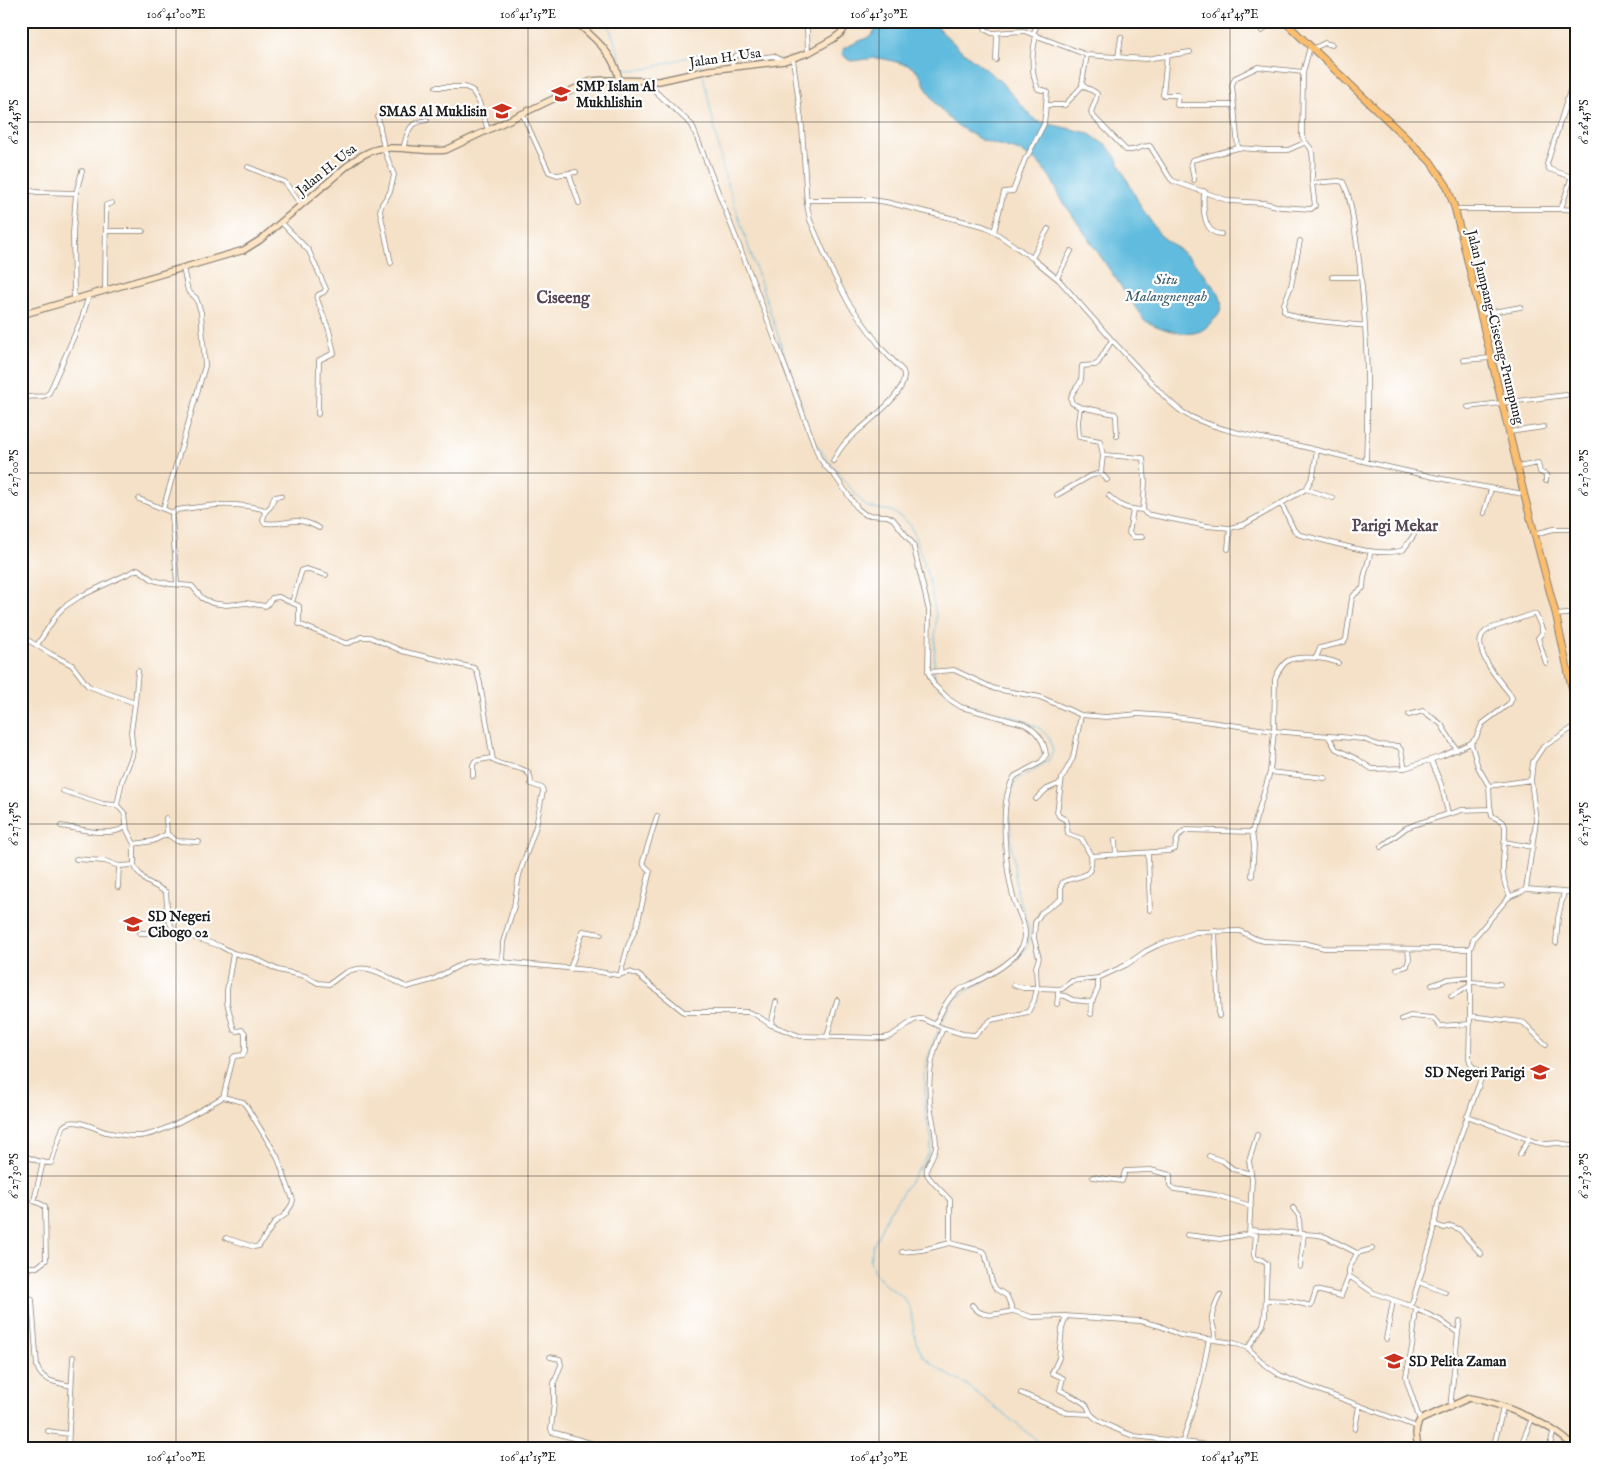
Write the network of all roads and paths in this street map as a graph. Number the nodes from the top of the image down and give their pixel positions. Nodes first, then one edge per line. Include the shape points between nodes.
1 (575, 21) edge
2 (805, 21) edge
3 (850, 21) edge
4 (982, 21) edge
5 (1040, 21) edge
6 (1272, 21) edge
7 (1284, 21) edge
8 (1262, 31) dead end
9 (997, 33) junction
10 (1034, 35) junction
11 (1121, 37) dead end
12 (1332, 45) dead end
13 (1311, 48) junction
14 (1190, 52) dead end
15 (808, 53) junction
16 (1088, 55) junction
17 (1167, 55) junction
18 (1118, 57) junction
19 (793, 59) junction
20 (996, 60) dead end
21 (784, 61) junction
22 (732, 68) junction
23 (1577, 68) edge
24 (1303, 72) junction
25 (620, 80) junction
26 (649, 81) junction
27 (1082, 86) junction
28 (436, 87) dead end
29 (1566, 100) junction
30 (1577, 104) edge
31 (1046, 105) junction
32 (1234, 105) junction
33 (522, 113) junction
34 (378, 117) dead end
35 (427, 120) dead end
36 (488, 130) junction
37 (1304, 143) junction
38 (1238, 148) junction
39 (384, 149) junction
40 (403, 149) junction
41 (1577, 160) edge
42 (248, 167) dead end
43 (82, 171) dead end
44 (576, 172) dead end
45 (568, 174) junction
46 (1572, 177) junction
47 (1577, 179) edge
48 (1194, 180) dead end
49 (1312, 183) junction
50 (21, 189) edge
51 (1204, 191) junction
52 (76, 193) junction
53 (807, 200) junction
54 (112, 203) dead end
55 (579, 203) dead end
56 (301, 205) junction
57 (1454, 209) junction
58 (1561, 209) junction
59 (1577, 210) edge
60 (281, 222) junction
61 (1048, 228) dead end
62 (143, 230) dead end
63 (106, 231) junction
64 (994, 232) junction
65 (1222, 234) dead end
66 (1300, 241) dead end
67 (1071, 251) dead end
68 (1032, 258) junction
69 (391, 263) dead end
70 (183, 268) junction
71 (1332, 277) dead end
72 (1362, 277) junction
73 (1057, 278) junction
74 (105, 290) junction
75 (89, 295) junction
76 (74, 300) junction
77 (1521, 307) dead end
78 (1482, 314) junction
79 (21, 315) edge
80 (1365, 326) junction
81 (1112, 340) junction
82 (1491, 358) junction
83 (1464, 360) dead end
84 (1566, 395) dead end
85 (1502, 404) junction
86 (1080, 407) junction
87 (1468, 407) dead end
88 (21, 410) edge
89 (318, 414) dead end
90 (1544, 427) dead end
91 (1509, 432) junction
92 (1117, 436) dead end
93 (1317, 450) junction
94 (1103, 456) junction
95 (833, 461) dead end
96 (1366, 462) junction
97 (1518, 467) junction
98 (1101, 473) junction
99 (1107, 480) dead end
100 (1546, 481) dead end
101 (1306, 489) junction
102 (1491, 489) junction
103 (1524, 494) junction
104 (1057, 495) dead end
105 (282, 496) dead end
106 (1109, 496) dead end
107 (1333, 498) dead end
108 (139, 499) dead end
109 (1281, 503) junction
110 (163, 509) junction
111 (1133, 510) junction
112 (1144, 510) junction
113 (264, 512) junction
114 (173, 513) junction
115 (1484, 513) dead end
116 (319, 528) dead end
117 (1230, 528) junction
118 (1577, 529) edge
119 (1534, 534) junction
120 (1414, 535) dead end
121 (1142, 537) dead end
122 (1228, 548) dead end
123 (1372, 551) junction
124 (326, 575) dead end
125 (177, 584) junction
126 (292, 602) junction
127 (1577, 613) edge
128 (1556, 615) junction
129 (21, 636) edge
130 (37, 645) junction
131 (1316, 658) junction
132 (1338, 663) dead end
133 (1546, 663) dead end
134 (138, 671) dead end
135 (928, 672) junction
136 (1577, 699) edge
137 (135, 703) junction
138 (1409, 715) dead end
139 (1081, 716) junction
140 (1577, 726) edge
141 (1274, 731) junction
142 (1328, 736) junction
143 (1471, 743) junction
144 (1457, 750) junction
145 (492, 758) junction
146 (1431, 760) junction
147 (1405, 768) junction
148 (1270, 772) junction
149 (473, 776) dead end
150 (1325, 778) dead end
151 (1532, 780) junction
152 (1061, 783) junction
153 (1490, 786) junction
154 (64, 792) dead end
155 (1036, 800) dead end
156 (117, 804) junction
157 (1490, 809) junction
158 (1448, 813) junction
159 (657, 816) dead end
160 (166, 818) dead end
161 (61, 826) dead end
162 (126, 827) junction
163 (1252, 832) junction
164 (167, 834) junction
165 (1115, 840) dead end
166 (199, 842) dead end
167 (1504, 842) junction
168 (134, 844) junction
169 (1381, 847) dead end
170 (1533, 847) junction
171 (1148, 853) junction
172 (1116, 855) junction
173 (1091, 856) junction
174 (76, 860) dead end
175 (134, 865) junction
176 (119, 866) junction
177 (1252, 876) dead end
178 (118, 887) dead end
179 (1526, 889) junction
180 (1564, 892) junction
181 (1577, 894) edge
182 (1510, 896) junction
183 (1150, 910) dead end
184 (174, 931) junction
185 (1215, 931) junction
186 (140, 933) dead end
187 (601, 934) dead end
188 (1556, 943) dead end
189 (1408, 949) junction
190 (1470, 949) junction
191 (233, 953) junction
192 (502, 962) junction
193 (570, 968) junction
194 (1398, 969) dead end
195 (620, 975) junction
196 (1098, 978) junction
197 (1470, 981) junction
198 (1500, 984) dead end
199 (1014, 985) dead end
200 (1432, 985) dead end
201 (1037, 988) junction
202 (1058, 989) junction
203 (1058, 995) junction
204 (1451, 996) dead end
205 (837, 1000) dead end
206 (776, 1002) dead end
207 (1092, 1002) junction
208 (1057, 1004) dead end
209 (1091, 1014) dead end
210 (1219, 1016) dead end
211 (1470, 1016) junction
212 (1402, 1019) dead end
213 (935, 1024) junction
214 (1470, 1024) junction
215 (771, 1025) junction
216 (943, 1028) junction
217 (827, 1037) junction
218 (1546, 1045) dead end
219 (223, 1097) junction
220 (1467, 1116) junction
221 (1257, 1136) dead end
222 (1529, 1139) junction
223 (1577, 1146) edge
224 (21, 1154) edge
225 (1520, 1154) dead end
226 (1209, 1156) dead end
227 (42, 1162) junction
228 (1251, 1174) junction
229 (1094, 1177) dead end
230 (1251, 1206) junction
231 (1293, 1208) dead end
232 (1434, 1224) junction
233 (1250, 1232) junction
234 (1302, 1233) junction
235 (1187, 1235) dead end
236 (226, 1238) dead end
237 (950, 1242) junction
238 (1372, 1249) dead end
239 (902, 1252) dead end
240 (1357, 1253) junction
241 (1481, 1254) dead end
242 (1300, 1267) dead end
243 (1349, 1276) junction
244 (1418, 1282) junction
245 (21, 1287) edge
246 (1445, 1292) dead end
247 (21, 1295) edge
248 (1220, 1295) dead end
249 (1267, 1300) junction
250 (1393, 1300) junction
251 (972, 1305) dead end
252 (1410, 1306) junction
253 (1416, 1309) junction
254 (1013, 1311) junction
255 (1066, 1316) junction
256 (1460, 1321) dead end
257 (1458, 1333) junction
258 (1211, 1339) junction
259 (1386, 1339) dead end
260 (1248, 1348) junction
261 (73, 1356) dead end
262 (550, 1357) dead end
263 (71, 1386) junction
264 (1021, 1393) dead end
265 (1359, 1406) junction
266 (1450, 1408) junction
267 (1503, 1408) junction
268 (1091, 1414) junction
269 (1532, 1419) junction
270 (1420, 1420) junction
271 (1417, 1427) junction
272 (1355, 1429) dead end
273 (1554, 1430) junction
274 (48, 1431) dead end
275 (69, 1434) junction
276 (1183, 1441) junction
277 (68, 1449) edge
278 (605, 1449) edge
279 (1242, 1449) edge
280 (1419, 1449) edge
281 (1493, 1449) edge
282 (1520, 1449) edge
283 (1549, 1449) edge
284 (1575, 1449) edge

1 - 25 street via 607,51
2 - 15 street
3 - 15 street, Jalan H. Usa via 841,33
4 - 9 street via 988,32
5 - 10 street
6 - 8 street
7 - 13 main road, Jalan Jampang–Ciseeng–Prumpung
9 - 10 street via 1020,31
9 - 20 street
10 - 16 street
10 - 31 street via 1033,79 1038,89 1047,91
11 - 18 street
12 - 13 street via 1325,43
13 - 24 street
13 - 57 main road, Jalan Jampang–Ciseeng–Prumpung via 1430,161 1447,186
14 - 17 street
15 - 19 street, Jalan H. Usa
16 - 18 street
16 - 27 street
17 - 18 street via 1146,59
17 - 32 street via 1164,95 1178,94 1177,105
19 - 21 street, Jalan H. Usa
19 - 53 street
21 - 22 street, Jalan H. Usa
21 - 22 street via 774,56 755,58 737,55 733,58
22 - 26 street, Jalan H. Usa
23 - 29 street
24 - 32 street via 1262,67 1246,72 1232,82
24 - 37 street
25 - 26 street, Jalan H. Usa
25 - 33 street, Jalan H. Usa via 591,81
26 - 135 street via 653,89 692,126 819,457 864,514 893,519 914,544 930,611
27 - 31 street via 1065,105
27 - 51 street via 1097,94 1092,115 1124,148 1129,151 1150,146 1170,178
28 - 36 street via 472,90
29 - 30 street
29 - 46 street via 1547,164 1549,169
31 - 64 street via 1044,124 1024,159 1013,191 1004,192
32 - 38 street
33 - 36 street, Jalan H. Usa
33 - 45 street via 550,172
34 - 39 street
35 - 40 street via 410,128
36 - 40 street, Jalan H. Usa via 446,150
37 - 38 street via 1288,150
37 - 49 street via 1312,152
38 - 48 street via 1192,160
39 - 40 street, Jalan H. Usa
39 - 56 street, Jalan H. Usa via 369,152 353,161
39 - 69 street via 394,175 380,211
41 - 46 street
42 - 56 street via 285,182
43 - 52 street
44 - 45 street
45 - 55 street
46 - 47 street
46 - 58 street
49 - 51 street via 1315,206 1312,209 1233,201
49 - 72 street via 1339,181 1344,184
50 - 52 street
51 - 65 street via 1208,228
52 - 76 street via 72,270
53 - 64 street via 886,202 983,226
53 - 95 street via 814,230 848,302 904,375 886,407 846,442
54 - 63 street via 106,205
56 - 60 street, Jalan H. Usa
57 - 58 street
57 - 78 main road, Jalan Jampang–Ciseeng–Prumpung
58 - 59 street
60 - 70 street, Jalan H. Usa via 244,250
60 - 89 street via 309,251 326,289 317,299 334,353 319,360
61 - 68 street
62 - 63 street
63 - 74 street
64 - 68 street
66 - 80 street via 1284,304 1286,313 1320,322
67 - 73 street
68 - 73 street
70 - 74 street, Jalan H. Usa
70 - 110 street via 188,291 199,305 203,319 205,366
71 - 72 street
72 - 80 street
73 - 81 street
74 - 75 street, Jalan H. Usa
75 - 76 street, Jalan H. Usa
75 - 88 street via 49,393 43,397 24,398
76 - 79 street, Jalan H. Usa
77 - 78 street
78 - 82 main road, Jalan Jampang–Ciseeng–Prumpung
80 - 96 street
81 - 86 street via 1098,363 1082,366 1081,380 1070,400
81 - 93 street via 1182,413 1218,427
82 - 83 street
82 - 85 main road, Jalan Jampang–Ciseeng–Prumpung
84 - 85 street
85 - 87 street
85 - 91 main road, Jalan Jampang–Ciseeng–Prumpung
86 - 92 street via 1115,414
86 - 94 street via 1079,437 1100,441
90 - 91 street
91 - 97 main road, Jalan Jampang–Ciseeng–Prumpung
93 - 96 street
93 - 101 street via 1313,476
94 - 98 street
94 - 112 street via 1143,458
96 - 102 street
97 - 100 street via 1538,463
97 - 103 main road, Jalan Jampang–Ciseeng–Prumpung
98 - 99 street
98 - 104 street
101 - 107 street
101 - 109 street
102 - 103 street
102 - 115 street
103 - 119 main road, Jalan Jampang–Ciseeng–Prumpung
105 - 113 street via 274,497 270,508
106 - 111 street
108 - 110 street
109 - 117 street via 1245,524
109 - 123 street via 1294,530 1300,535
110 - 114 street
111 - 112 street
111 - 121 street via 1129,533 1133,537
112 - 117 street via 1152,516
113 - 114 street via 262,508 215,504
113 - 116 street via 264,523 302,520
114 - 125 street
117 - 122 street
118 - 119 street via 1554,529
119 - 128 main road, Jalan Jampang–Ciseeng–Prumpung
120 - 123 street via 1403,550
123 - 131 street via 1363,588 1352,598 1346,639 1320,648
124 - 126 street via 302,570
125 - 126 street via 192,586 206,601 222,605 247,603 264,606 275,596
125 - 130 street via 154,580 140,570 134,570 64,607
126 - 145 street via 300,608 299,624 345,643 370,637 402,651 474,668 480,683
127 - 128 street
128 - 136 main road, Jalan Jampang–Ciseeng–Prumpung
129 - 130 street
130 - 137 street via 72,665 88,686
131 - 132 street
131 - 141 street via 1289,660 1276,675
133 - 143 street via 1538,638 1542,629 1536,615 1483,633 1481,642 1489,667 1512,700 1479,727
134 - 137 street
135 - 139 street via 954,670 995,689 1040,697
135 - 213 street via 940,692 961,707 1030,726 1046,750 1041,762 1015,776 1006,797 1008,863 1014,900 1025,929 1024,942 1014,957 955,992
137 - 156 street via 132,756
138 - 144 street via 1423,711 1436,719
139 - 141 street via 1168,716
139 - 152 street via 1073,758
140 - 151 street via 1540,751 1533,762
141 - 142 street
141 - 148 street
142 - 147 street via 1336,749 1372,769
142 - 147 street via 1398,746
143 - 144 street
143 - 153 street via 1478,767
144 - 146 street
145 - 149 street via 475,761
145 - 192 street via 500,765 527,772 531,784 542,788 543,792 536,826 519,875 503,942
146 - 147 street
146 - 158 street
148 - 150 street
148 - 163 street
151 - 153 street
151 - 170 street via 1536,821
152 - 155 street via 1047,789
152 - 173 street via 1057,813 1066,820 1068,834 1082,839
153 - 157 street
154 - 156 street via 103,804
156 - 162 street via 125,814
157 - 158 street
157 - 167 street via 1492,816 1504,823
158 - 169 street via 1406,828
159 - 195 street via 643,861 649,875
160 - 164 street
161 - 162 street via 106,832
162 - 168 street
163 - 171 street via 1186,830 1181,833 1173,850
163 - 177 street
164 - 166 street via 180,842
164 - 168 street via 153,841
165 - 172 street
167 - 170 street
167 - 182 street via 1503,875
168 - 175 street
170 - 179 street
171 - 172 street
171 - 183 street
172 - 173 street
173 - 201 street via 1092,867 1088,873 1063,882 1060,899 1041,913 1035,923 1034,938 1039,958
174 - 176 street via 105,861
175 - 176 street
175 - 184 street via 146,881 166,892 168,919
176 - 178 street
179 - 180 street
179 - 182 street
180 - 181 street
180 - 188 street
182 - 190 street via 1474,938
184 - 186 street
184 - 191 street
185 - 189 street via 1240,931 1264,941 1304,942 1324,948
185 - 196 street via 1196,932 1158,945 1126,966
185 - 210 street
187 - 193 street via 583,931
189 - 190 street
189 - 194 street via 1407,966
190 - 197 street
191 - 192 street via 318,983 332,983 351,970 365,969 378,971 407,987 432,980 473,960
191 - 219 street via 227,1003 235,1031 245,1033 245,1046 243,1055 233,1058
192 - 193 street
193 - 195 street
195 - 215 street via 634,972 684,1012 748,1012
196 - 202 street via 1072,981
196 - 207 street
197 - 198 street
197 - 200 street via 1448,979
197 - 204 street
197 - 211 street
199 - 201 street
201 - 202 street
201 - 216 street via 1028,1012 992,1020 974,1035
202 - 203 street
203 - 207 street
203 - 208 street
205 - 217 street
206 - 215 street
207 - 209 street
211 - 214 street
211 - 218 street via 1524,1023
212 - 214 street via 1410,1016 1433,1018 1440,1026
213 - 216 street
213 - 217 street via 923,1019 914,1020 891,1036 877,1038
214 - 220 street via 1469,1058 1482,1079
215 - 217 street via 795,1035
216 - 237 street via 929,1073 936,1147 926,1171 950,1200
219 - 227 street via 144,1136 105,1132 86,1124 69,1122 65,1124 53,1161
219 - 236 street via 243,1102 247,1107 277,1156 293,1200 256,1247
220 - 222 street
220 - 232 street
221 - 228 street via 1250,1156
222 - 223 street via 1543,1144
222 - 225 street
224 - 227 street
226 - 228 street
227 - 245 street via 34,1201 45,1206 46,1260 37,1267 29,1267
228 - 230 street
229 - 230 street via 1122,1181 1126,1171 1151,1170 1170,1175 1170,1185 1174,1189 1216,1195
230 - 233 street
231 - 234 street via 1299,1216
232 - 241 street via 1459,1229
232 - 244 street
233 - 234 street
233 - 235 street via 1220,1239
233 - 249 street via 1256,1235 1255,1258 1267,1264
234 - 240 street via 1326,1237
234 - 242 street
237 - 239 street
237 - 254 street via 985,1253 992,1282 1007,1296
238 - 240 street
240 - 243 street
243 - 249 street via 1341,1296 1316,1290 1311,1306
243 - 250 street via 1369,1291
244 - 246 street
244 - 252 street
247 - 263 street via 32,1300 38,1373 45,1379
248 - 258 street via 1212,1315 1216,1331
249 - 260 street via 1263,1325
250 - 252 street
250 - 259 street
251 - 254 street via 977,1313 983,1315
252 - 253 street
253 - 257 street
253 - 270 street via 1406,1376
254 - 255 street via 1032,1317
255 - 258 street via 1140,1321 1180,1334
255 - 268 street via 1052,1373 1063,1378 1060,1390 1085,1404
256 - 257 street
257 - 266 street
258 - 260 street
258 - 276 street
260 - 265 street via 1280,1375
261 - 263 street
262 - 278 street via 560,1359 561,1365 554,1384 552,1432
263 - 275 street
264 - 268 street via 1068,1413
265 - 271 street
265 - 272 street
266 - 267 street via 1469,1398
266 - 270 street
267 - 269 street
267 - 281 street
268 - 276 street via 1134,1436
269 - 273 street
269 - 282 street
270 - 271 street
271 - 280 street
273 - 283 street
273 - 284 street
274 - 275 street
275 - 277 street
276 - 279 street

